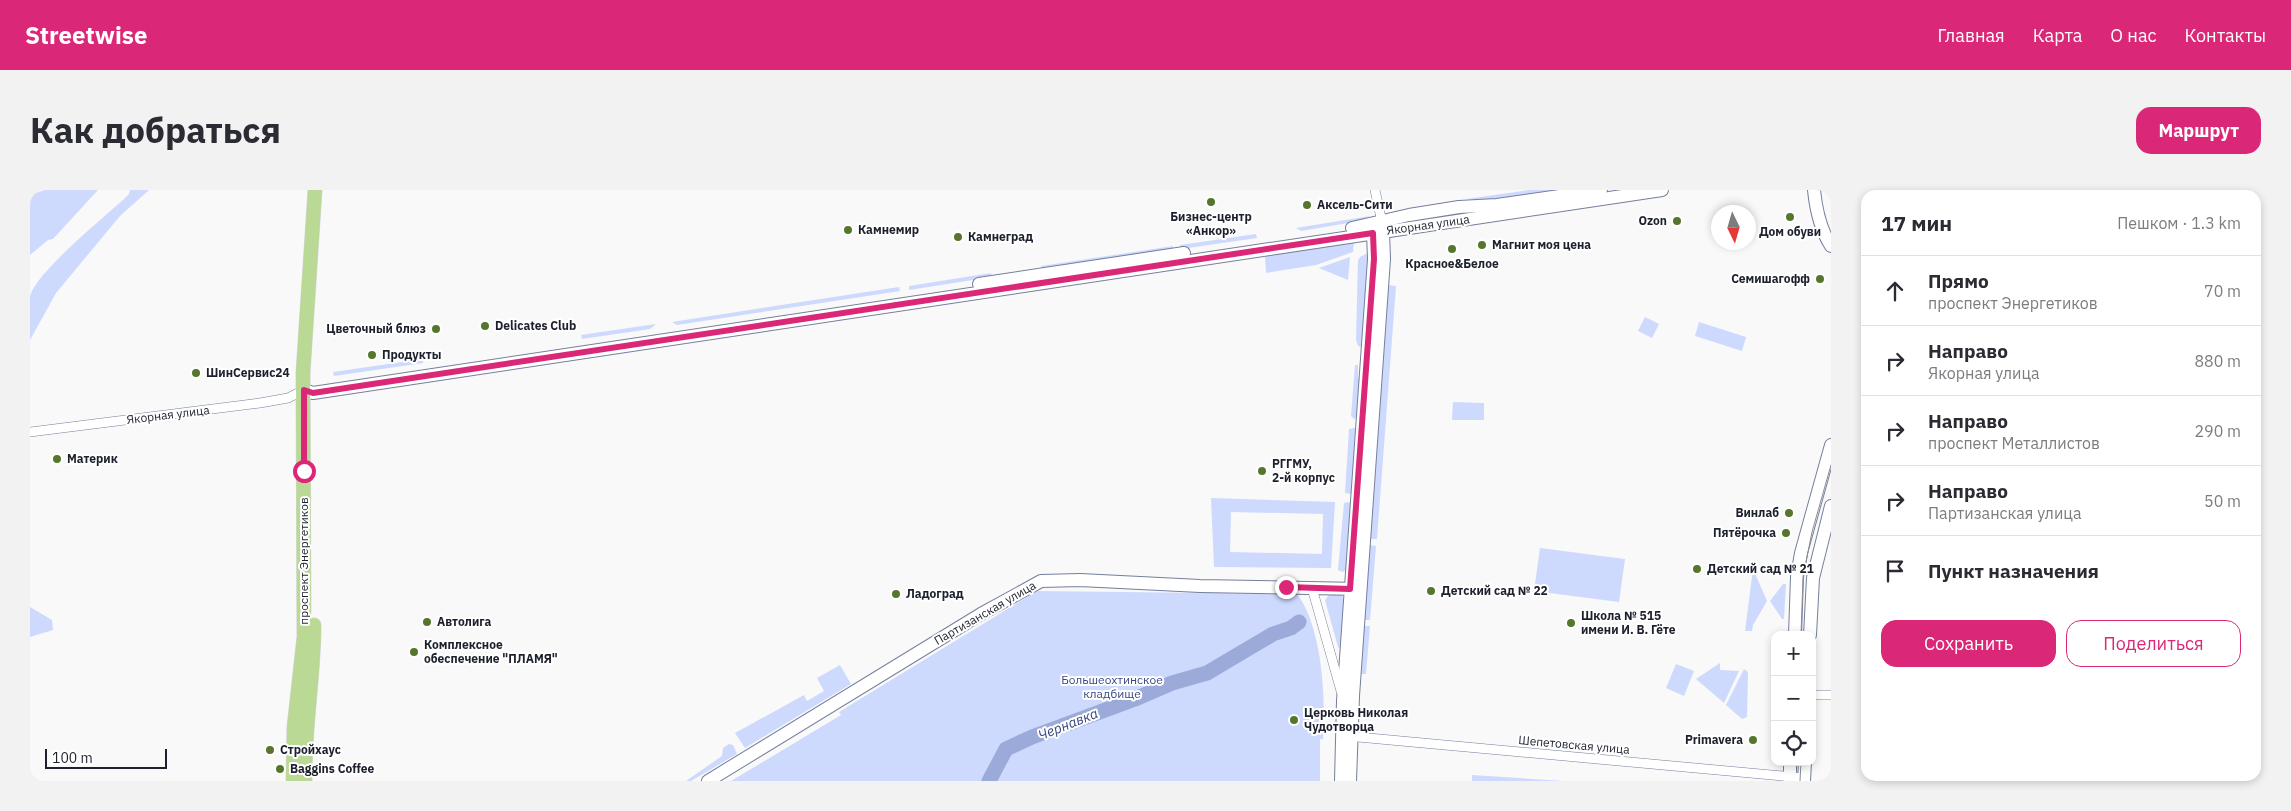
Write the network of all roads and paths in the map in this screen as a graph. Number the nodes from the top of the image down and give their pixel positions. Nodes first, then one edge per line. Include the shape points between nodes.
1 (315, 190) edge
2 (324, 190) edge
3 (1376, 190) edge
4 (1601, 190) edge
5 (1662, 190) edge
6 (1814, 190) edge
7 (1379, 229) junction
8 (1831, 246) edge
9 (310, 389) junction
10 (30, 432) edge
11 (1831, 445) edge
12 (1831, 506) edge
13 (1312, 588) junction
14 (1355, 589) junction
15 (1795, 631) edge
16 (1810, 631) edge
17 (1816, 694) edge
18 (1831, 695) edge
19 (1343, 701) junction
20 (1346, 736) junction
21 (1790, 766) edge
22 (1805, 766) edge
23 (1790, 779) edge
24 (1804, 780) edge
25 (293, 781) edge
26 (305, 781) edge
27 (708, 781) edge
28 (1341, 781) edge
29 (1350, 781) edge

1 - 9 main road, проспект Энергетиков
2 - 9 main road, проспект Энергетиков
3 - 7 street
4 - 7 street, Якорная улица via 1498,206 1459,207
5 - 7 street, Якорная улица
6 - 8 street via 1817,216
7 - 9 street, Якорная улица
7 - 14 street via 1384,259
9 - 10 street, Якорная улица via 288,398 260,403
9 - 25 main road, проспект Энергетиков via 304,637 294,726
9 - 26 main road, проспект Энергетиков via 314,663 304,752
11 - 15 street via 1801,553
12 - 16 street via 1813,578
13 - 14 street, Партизанская улица
13 - 19 street
13 - 27 street, Партизанская улица via 1041,581 981,614
14 - 19 street
14 - 20 street
17 - 18 street
19 - 20 street
20 - 23 street, Шепетовская улица
20 - 28 street
20 - 29 street
21 - 23 street
22 - 24 street
23 - 24 street, Шепетовская улица

